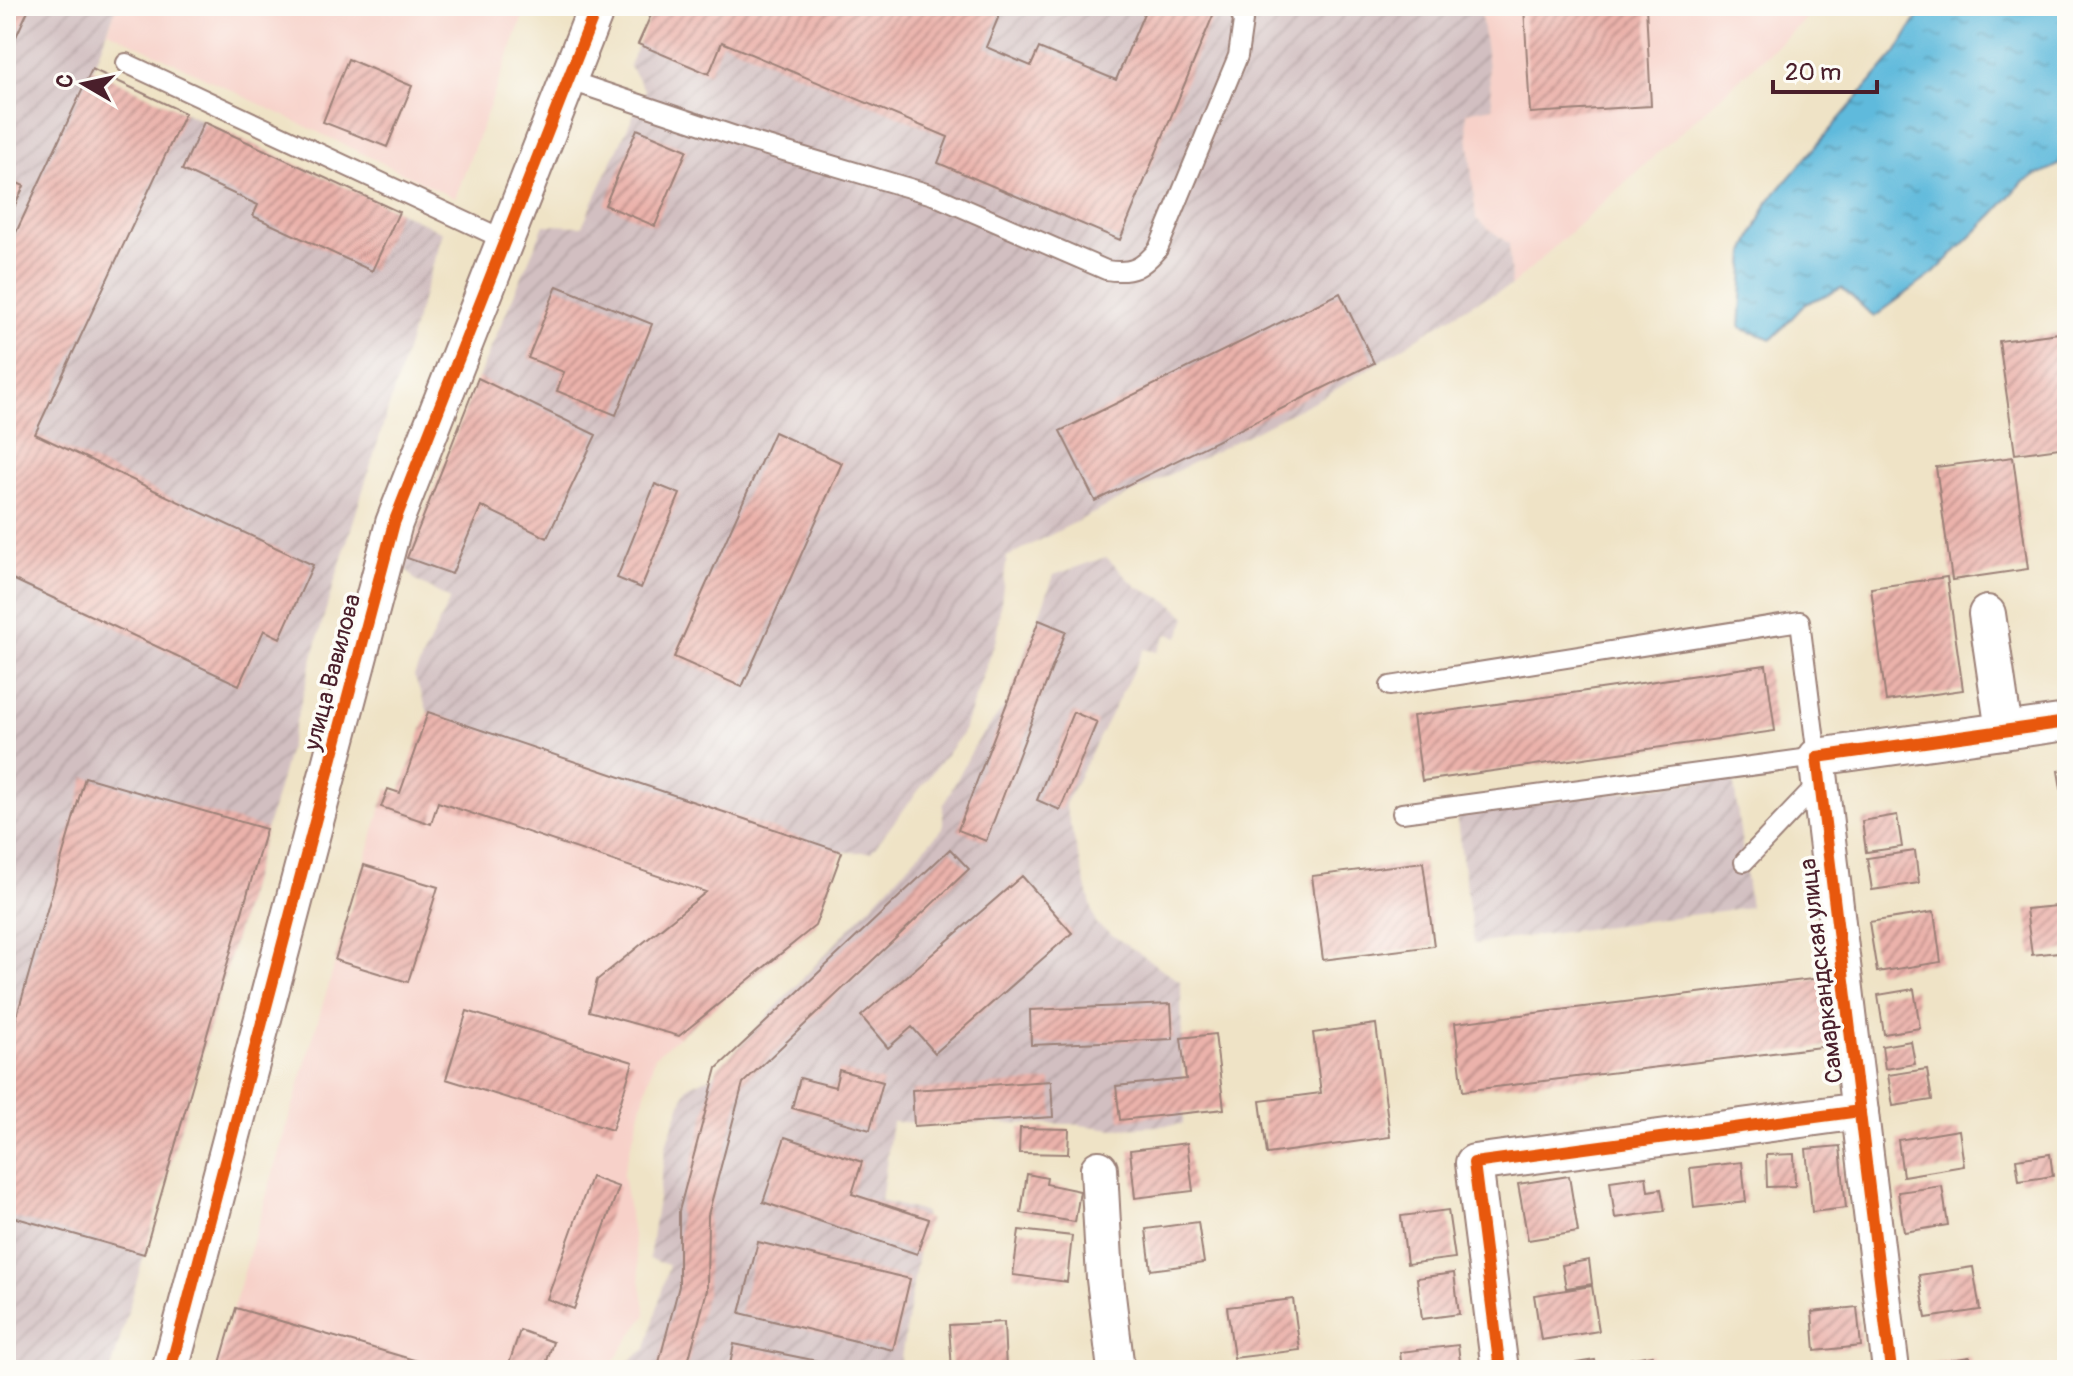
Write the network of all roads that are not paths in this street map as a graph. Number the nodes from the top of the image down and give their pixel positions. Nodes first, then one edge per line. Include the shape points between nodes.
1 (597, 6) edge
2 (1238, 6) edge
3 (126, 63) dead end
4 (568, 80) junction
5 (505, 240) junction
6 (1987, 614) dead end
7 (1390, 686) dead end
8 (2067, 722) edge
9 (2004, 731) junction
10 (1819, 769) junction
11 (1402, 813) dead end
12 (1744, 862) dead end
13 (1860, 1111) junction
14 (1099, 1169) dead end
15 (170, 1370) edge
16 (1116, 1370) edge
17 (1500, 1370) edge
18 (1891, 1370) edge

1 - 4 street, улица Вавилова
2 - 4 lane via 1243,21 1238,56 1158,249 1145,265 1123,273 933,195
3 - 5 lane
4 - 5 street, улица Вавилова
5 - 15 street, улица Вавилова via 394,523
6 - 9 street
7 - 10 lane via 1800,621
8 - 9 street
9 - 10 street
10 - 11 lane
10 - 12 lane
10 - 13 street, Самаркандская улица
13 - 17 street via 1474,1163
13 - 18 street, Самаркандская улица
14 - 16 street

